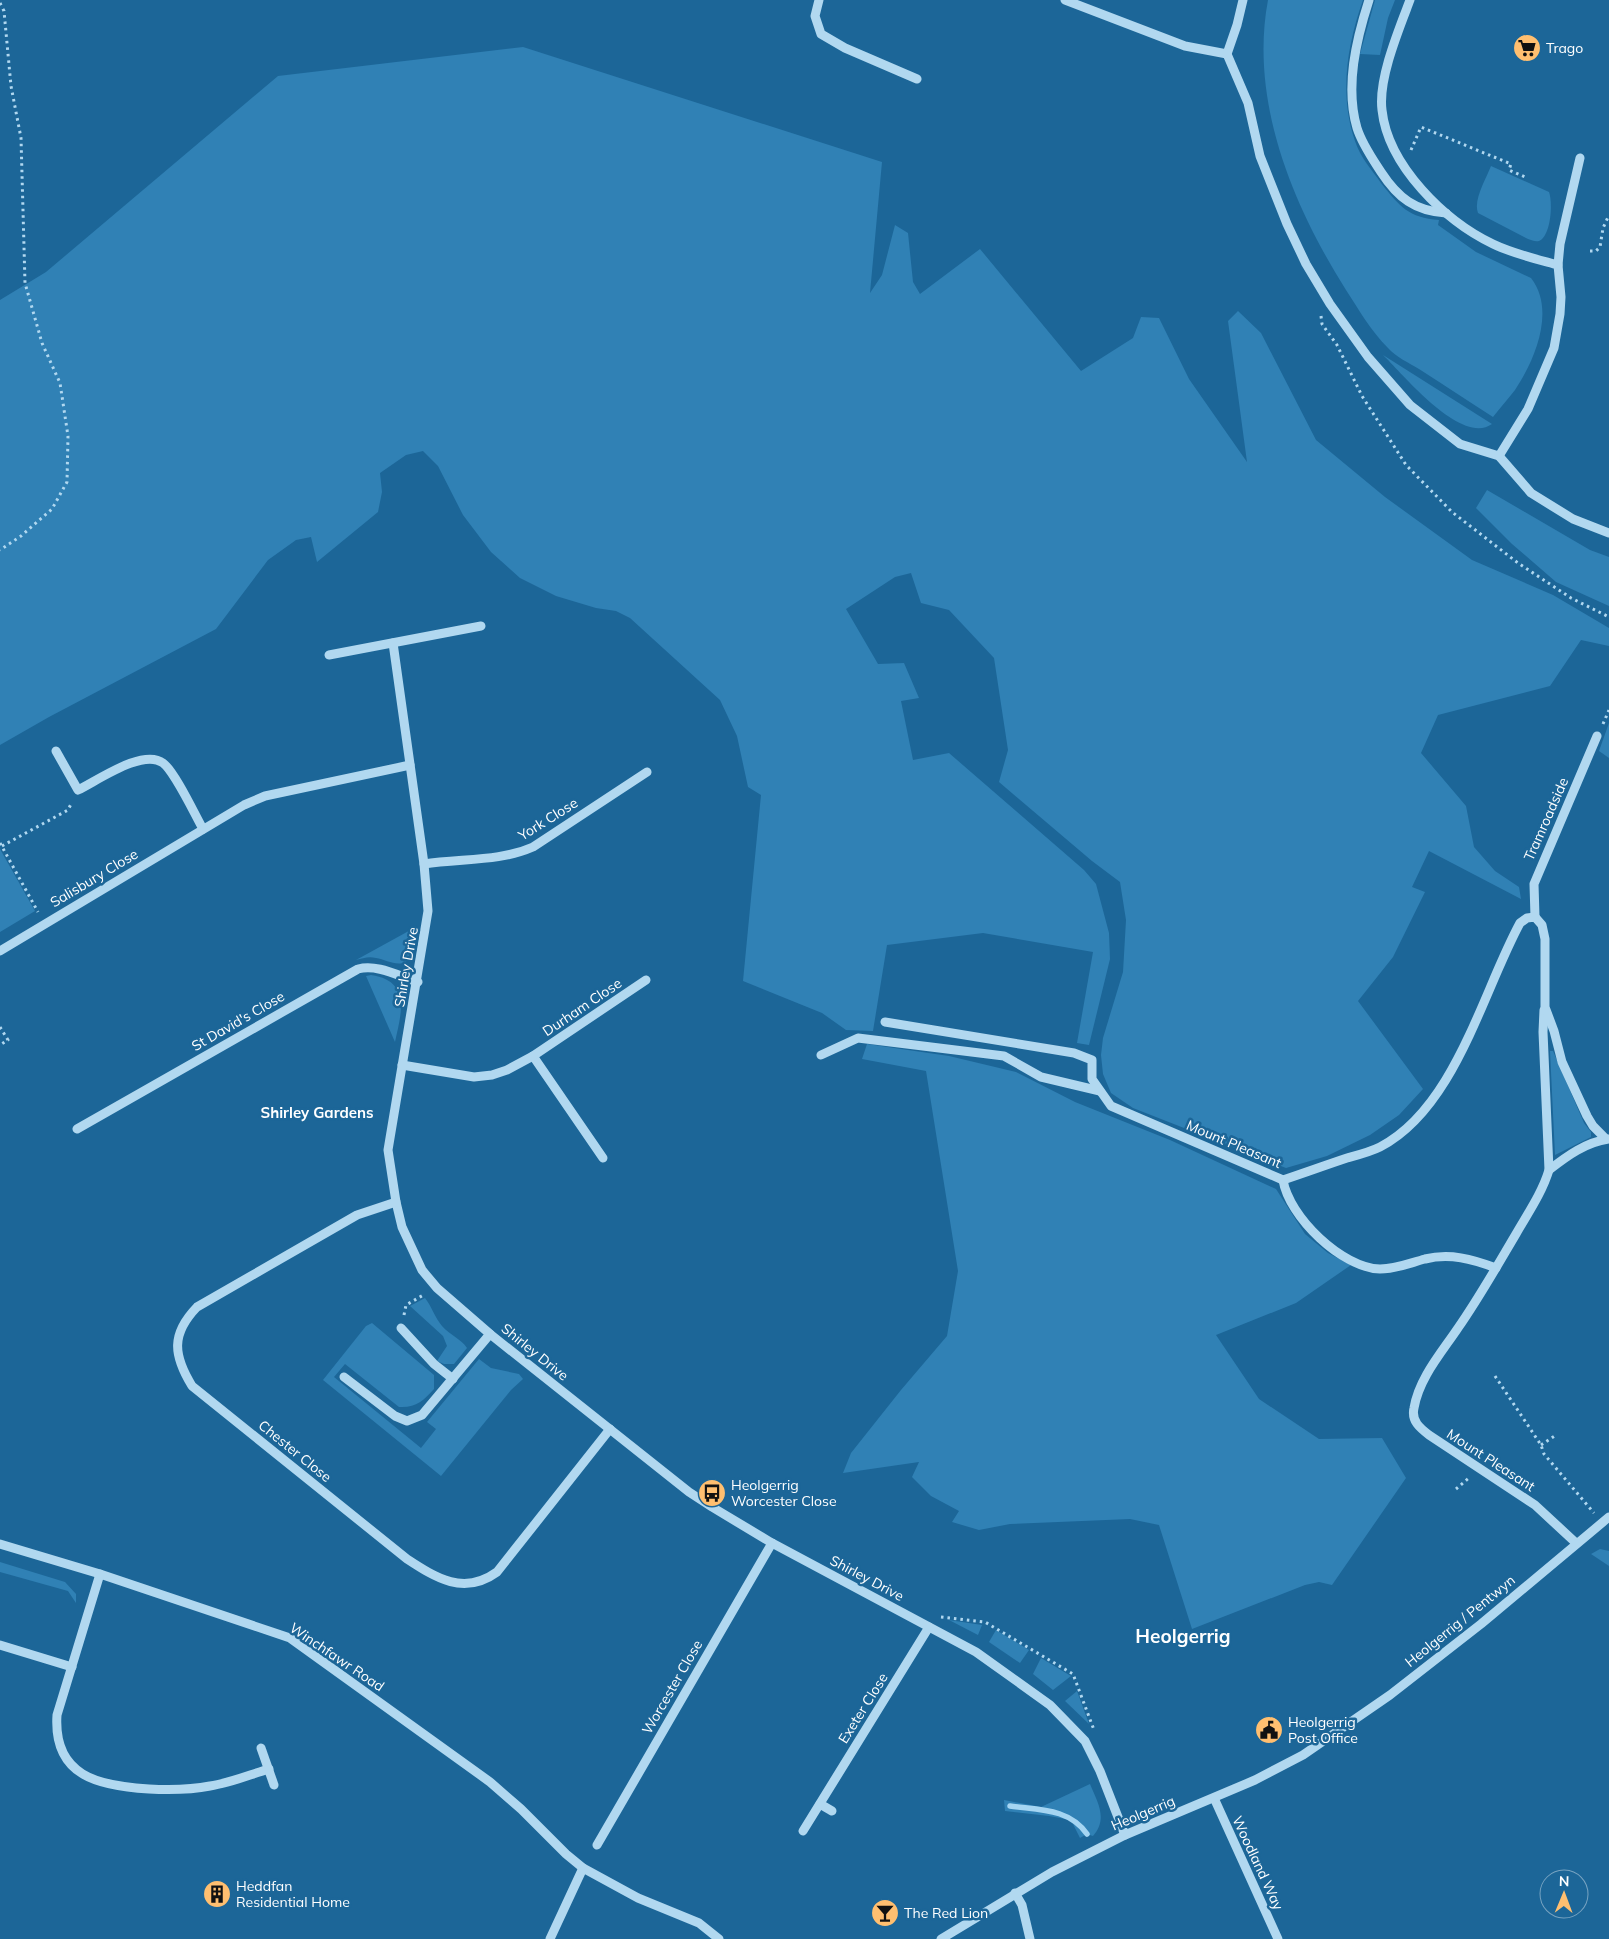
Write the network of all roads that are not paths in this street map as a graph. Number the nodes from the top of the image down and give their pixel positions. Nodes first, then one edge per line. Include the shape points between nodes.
1 (819, 0) edge
2 (1065, 0) edge
3 (1243, 0) edge
4 (1369, 0) edge
5 (1410, 0) edge
6 (1227, 54) junction
7 (917, 79) dead end
8 (1580, 158) dead end
9 (1446, 213) junction
10 (1558, 265) junction
11 (1499, 456) junction
12 (1609, 533) edge
13 (481, 626) dead end
14 (393, 643) junction
15 (329, 656) dead end
16 (1597, 736) dead end
17 (56, 752) dead end
18 (410, 765) junction
19 (647, 772) dead end
20 (203, 830) junction
21 (424, 864) junction
22 (1535, 917) junction
23 (0, 952) edge
24 (646, 980) dead end
25 (418, 982) junction
26 (1545, 1007) junction
27 (885, 1022) dead end
28 (821, 1055) dead end
29 (533, 1056) junction
30 (402, 1065) junction
31 (1100, 1091) junction
32 (77, 1129) dead end
33 (1608, 1139) edge
34 (603, 1158) dead end
35 (1549, 1170) junction
36 (1283, 1180) junction
37 (396, 1202) junction
38 (1496, 1268) junction
39 (401, 1328) dead end
40 (490, 1334) junction
41 (344, 1377) dead end
42 (453, 1379) junction
43 (610, 1429) junction
44 (1606, 1522) edge
45 (772, 1543) junction
46 (1576, 1543) junction
47 (0, 1544) edge
48 (100, 1574) junction
49 (929, 1627) junction
50 (0, 1645) edge
51 (72, 1667) junction
52 (1359, 1718) joint
53 (261, 1748) dead end
54 (268, 1769) junction
55 (274, 1785) dead end
56 (1214, 1798) junction
57 (820, 1804) junction
58 (832, 1811) dead end
59 (803, 1831) dead end
60 (1125, 1835) junction
61 (597, 1845) dead end
62 (583, 1868) junction
63 (1015, 1893) junction
64 (550, 1939) edge
65 (719, 1939) edge
66 (941, 1939) edge
67 (1030, 1939) edge
68 (1278, 1939) edge

1 - 7 street via 815,16 821,34
2 - 6 street via 1185,46
3 - 6 street
4 - 9 street via 1354,58 1353,109 1358,130 1387,181 1414,206 1429,212
5 - 9 street via 1388,62 1381,109 1395,150 1409,173
6 - 11 street via 1248,103 1260,156 1287,224 1330,304 1368,357 1410,405 1460,444
8 - 10 street via 1562,232
9 - 10 street via 1492,243
10 - 11 street via 1561,297 1554,348 1528,409
11 - 12 street via 1531,494 1573,519
13 - 14 street
14 - 15 street
14 - 18 street, Shirley Drive
16 - 22 street, Tramroadside via 1534,884
17 - 20 street via 78,790 134,761 149,759 162,762 171,772
18 - 20 street, Salisbury Close via 265,796
18 - 21 street, Shirley Drive
19 - 21 street, York Close via 519,853
20 - 23 street, Salisbury Close
21 - 25 street, Shirley Drive via 428,911
22 - 26 street, Mount Pleasant via 1542,925 1545,939
22 - 36 street, Mount Pleasant via 1520,923 1484,1007 1428,1106 1401,1134 1379,1148
24 - 29 street, Durham Close
25 - 30 street, Shirley Drive
25 - 32 street, St David's Close via 376,968 358,969
26 - 33 street, Mount Pleasant via 1569,1078 1593,1126
26 - 35 street, Mount Pleasant via 1542,1032
27 - 31 street, Mount Pleasant via 1074,1053 1092,1060 1092,1079
28 - 31 street via 858,1038 1004,1056 1041,1078
29 - 30 street, Durham Close via 508,1070 474,1077
29 - 34 street
30 - 37 street, Shirley Drive via 388,1150
31 - 36 street, Mount Pleasant via 1111,1106
33 - 35 street via 1574,1151
35 - 38 street, Mount Pleasant via 1544,1187
36 - 38 street via 1284,1188 1301,1218 1314,1234 1367,1266 1391,1268 1451,1256
37 - 40 street, Shirley Drive via 402,1227 422,1270 437,1288
37 - 43 street, Chester Close via 357,1215 197,1307 179,1333 177,1351 181,1369 192,1386 407,1558 434,1577 471,1584 486,1580 497,1572
38 - 46 street, Mount Pleasant via 1431,1368 1413,1408 1414,1419 1429,1436 1535,1505
39 - 42 street via 434,1364
40 - 42 street
40 - 43 street, Shirley Drive
41 - 42 street via 407,1422 422,1415
43 - 45 street, Shirley Drive via 697,1497
44 - 46 street
45 - 49 street, Shirley Drive
45 - 61 street, Worcester Close
46 - 52 street, Heolgerrig / Pentwyn via 1481,1624
47 - 48 street, Winchfawr Road
48 - 51 street
48 - 62 street, Winchfawr Road via 290,1638 490,1782
49 - 57 street, Exeter Close
49 - 60 street, Shirley Drive via 976,1652 1018,1681 1050,1705 1079,1735 1100,1771
50 - 51 street
51 - 54 street via 57,1714 56,1730 60,1748 70,1764 84,1775 124,1788 174,1790 210,1786
52 - 56 street, Heolgerrig via 1303,1755
53 - 54 street
54 - 55 street
56 - 60 street, Heolgerrig
56 - 68 street, Woodland Way
57 - 58 street
57 - 59 street, Exeter Close
60 - 63 street, Heolgerrig
62 - 64 street
62 - 65 street, Winchfawr Road via 638,1898 699,1924
63 - 66 street, Heolgerrig
63 - 67 street via 1022,1905

